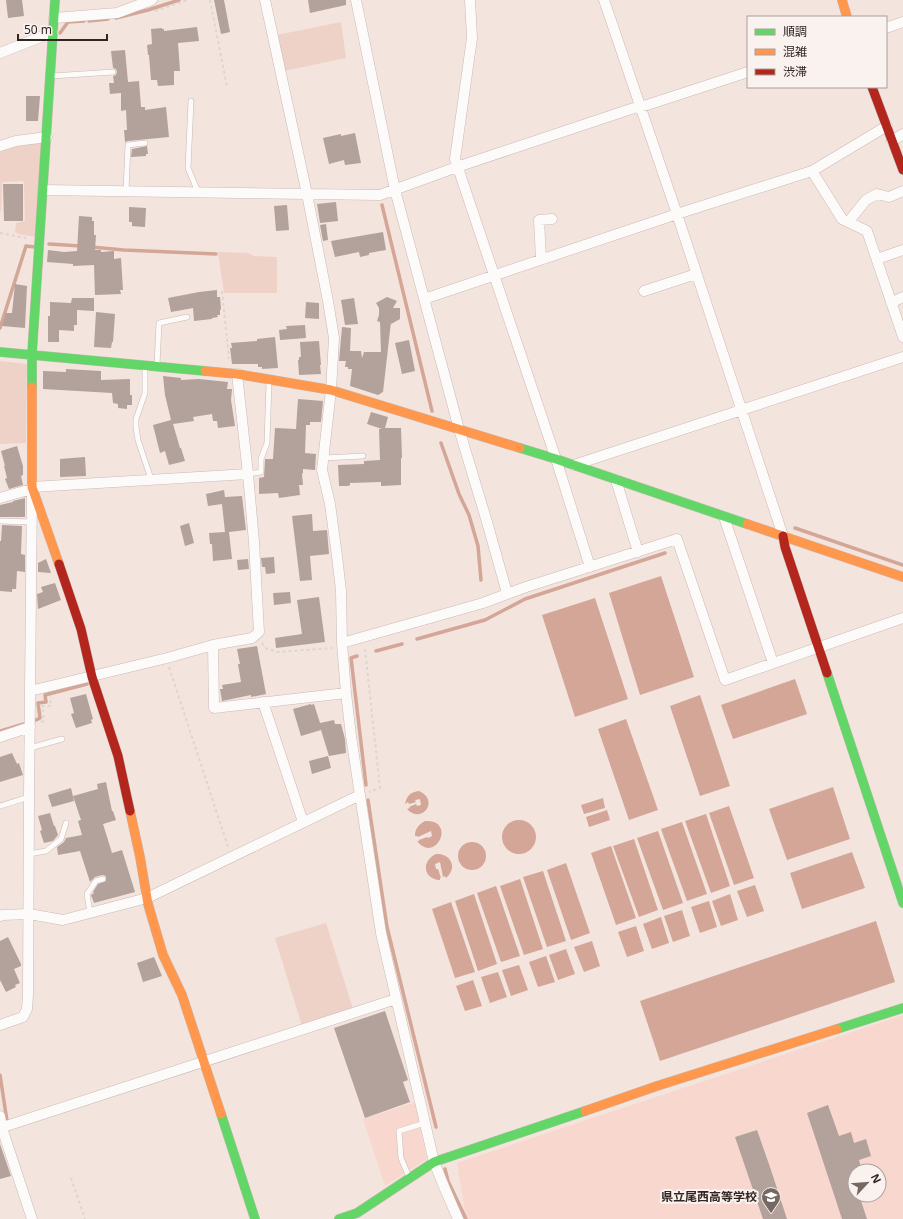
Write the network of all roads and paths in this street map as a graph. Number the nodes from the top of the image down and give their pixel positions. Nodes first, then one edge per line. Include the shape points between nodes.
1 (55, 0) edge
2 (150, 0) edge
3 (188, 0) edge
4 (210, 0) edge
5 (265, 0) edge
6 (356, 0) edge
7 (470, 0) edge
8 (604, 0) edge
9 (842, 0) edge
10 (149, 14) dead end
11 (848, 16) edge
12 (54, 18) junction
13 (903, 22) edge
14 (887, 28) edge
15 (54, 32) junction
16 (0, 53) edge
17 (113, 72) dead end
18 (747, 72) edge
19 (51, 76) junction
20 (227, 87) dead end
21 (872, 88) edge
22 (190, 101) dead end
23 (641, 107) junction
24 (887, 126) junction
25 (903, 134) edge
26 (47, 137) junction
27 (892, 141) junction
28 (145, 143) dead end
29 (0, 146) edge
30 (457, 168) junction
31 (903, 170) edge
32 (812, 171) junction
33 (43, 190) junction
34 (395, 190) junction
35 (126, 191) junction
36 (903, 191) edge
37 (198, 192) junction
38 (307, 194) junction
39 (677, 214) junction
40 (552, 219) dead end
41 (848, 221) junction
42 (0, 233) edge
43 (40, 241) junction
44 (903, 250) edge
45 (541, 259) junction
46 (877, 259) junction
47 (696, 274) junction
48 (494, 275) junction
49 (222, 291) dead end
50 (644, 291) dead end
51 (903, 297) edge
52 (424, 299) junction
53 (891, 303) junction
54 (187, 317) dead end
55 (903, 337) edge
56 (0, 352) edge
57 (32, 354) junction
58 (903, 357) edge
59 (145, 365) junction
60 (157, 366) junction
61 (234, 373) junction
62 (269, 379) junction
63 (331, 390) junction
64 (742, 410) junction
65 (459, 429) junction
66 (363, 456) dead end
67 (324, 458) junction
68 (556, 460) junction
69 (574, 466) junction
70 (248, 474) junction
71 (151, 479) junction
72 (616, 480) junction
73 (32, 488) junction
74 (0, 498) edge
75 (724, 517) junction
76 (0, 521) edge
77 (32, 522) junction
78 (783, 536) junction
79 (638, 552) junction
80 (590, 567) junction
81 (903, 577) edge
82 (507, 594) junction
83 (903, 618) edge
84 (256, 634) junction
85 (213, 645) junction
86 (342, 645) junction
87 (372, 646) dead end
88 (818, 648) junction
89 (167, 658) junction
90 (773, 663) junction
91 (92, 676) junction
92 (30, 691) junction
93 (346, 693) junction
94 (58, 696) dead end
95 (263, 702) junction
96 (30, 725) junction
97 (0, 737) edge
98 (62, 739) dead end
99 (30, 748) junction
100 (360, 795) junction
101 (29, 797) junction
102 (0, 806) edge
103 (303, 822) junction
104 (66, 823) dead end
105 (29, 854) junction
106 (231, 857) junction
107 (103, 879) dead end
108 (147, 898) junction
109 (903, 903) edge
110 (90, 912) junction
111 (29, 914) junction
112 (0, 916) edge
113 (396, 999) junction
114 (903, 1008) edge
115 (0, 1024) edge
116 (204, 1062) junction
117 (0, 1116) edge
118 (425, 1124) junction
119 (1, 1128) edge
120 (434, 1162) junction
121 (71, 1178) dead end
122 (410, 1178) junction
123 (32, 1219) edge
124 (85, 1219) edge
125 (255, 1219) edge
126 (339, 1219) edge
127 (458, 1219) edge

1 - 12 street
2 - 12 street via 117,12
3 - 10 path
4 - 20 path
5 - 38 street
6 - 34 street
7 - 30 street via 472,38 455,159
8 - 23 street
9 - 11 street
12 - 15 street
13 - 14 street
15 - 16 street
15 - 19 street
17 - 19 lane
18 - 23 street
19 - 26 street
21 - 24 street
22 - 37 lane via 188,168
23 - 30 street
23 - 39 street
24 - 27 street
24 - 32 street
25 - 27 street
26 - 29 street
26 - 33 street
27 - 31 street
28 - 35 lane via 128,145
30 - 34 street
30 - 48 street
32 - 39 street
32 - 41 street via 842,219
33 - 35 street
33 - 43 street
34 - 38 street via 380,195
34 - 52 street
35 - 37 street
36 - 41 street via 888,197 877,194 866,200
37 - 38 street
38 - 63 street via 334,338
39 - 45 street
39 - 47 street
40 - 45 street via 539,220
41 - 46 street via 867,231
42 - 43 path
43 - 57 street
44 - 46 street
45 - 48 street
46 - 53 street
47 - 50 street
47 - 64 street
48 - 52 street
48 - 68 street
49 - 61 path
51 - 53 street
52 - 65 street
53 - 55 street
54 - 60 lane via 158,323
56 - 57 street
57 - 59 street
57 - 73 street
58 - 64 street
59 - 60 street
59 - 71 lane via 145,393 136,419 136,427
60 - 61 street
61 - 62 street
61 - 70 street
62 - 63 street
62 - 70 lane via 267,442 261,459 261,472
63 - 65 street
63 - 67 street
64 - 69 street
64 - 78 street
65 - 68 street
65 - 82 street
66 - 67 lane
67 - 86 street via 322,470 330,504 341,591
68 - 69 street
68 - 80 street
69 - 72 street
70 - 71 street
70 - 84 street via 259,632
71 - 73 street
72 - 75 street
72 - 79 street
73 - 74 street
73 - 77 street
73 - 91 street via 81,629
75 - 78 street
75 - 90 street
76 - 77 lane
77 - 92 street
78 - 81 street
78 - 88 street
79 - 80 street
79 - 90 street via 677,539 725,680
80 - 82 street
82 - 86 street
83 - 88 street
84 - 85 street via 252,638
84 - 86 path via 265,648 278,652
85 - 89 street
85 - 95 street via 214,708
86 - 93 street
87 - 100 path via 364,649 380,788
88 - 90 street
88 - 109 street
89 - 91 street
89 - 106 path
91 - 92 street
91 - 108 street via 118,756
92 - 96 street
93 - 95 street
93 - 100 street
94 - 96 path via 50,698 51,706 42,706 44,721
95 - 103 street
96 - 97 street
96 - 99 street
98 - 99 lane
99 - 101 street
100 - 103 street
100 - 113 street via 381,933
101 - 102 lane
101 - 105 street
103 - 106 street
104 - 105 lane via 60,839 46,850
105 - 111 street
106 - 108 street
107 - 110 lane via 96,881 87,894
108 - 110 street
108 - 116 street via 163,955 182,995
110 - 111 street via 63,920
111 - 112 street
111 - 115 street via 27,1009 23,1017
113 - 116 street
113 - 118 street
114 - 120 street via 657,1086
116 - 119 street
116 - 125 street
117 - 119 street
118 - 120 street
118 - 122 lane via 399,1131 401,1158
119 - 123 street
120 - 122 street
120 - 127 street
121 - 124 path
122 - 126 street via 357,1213

